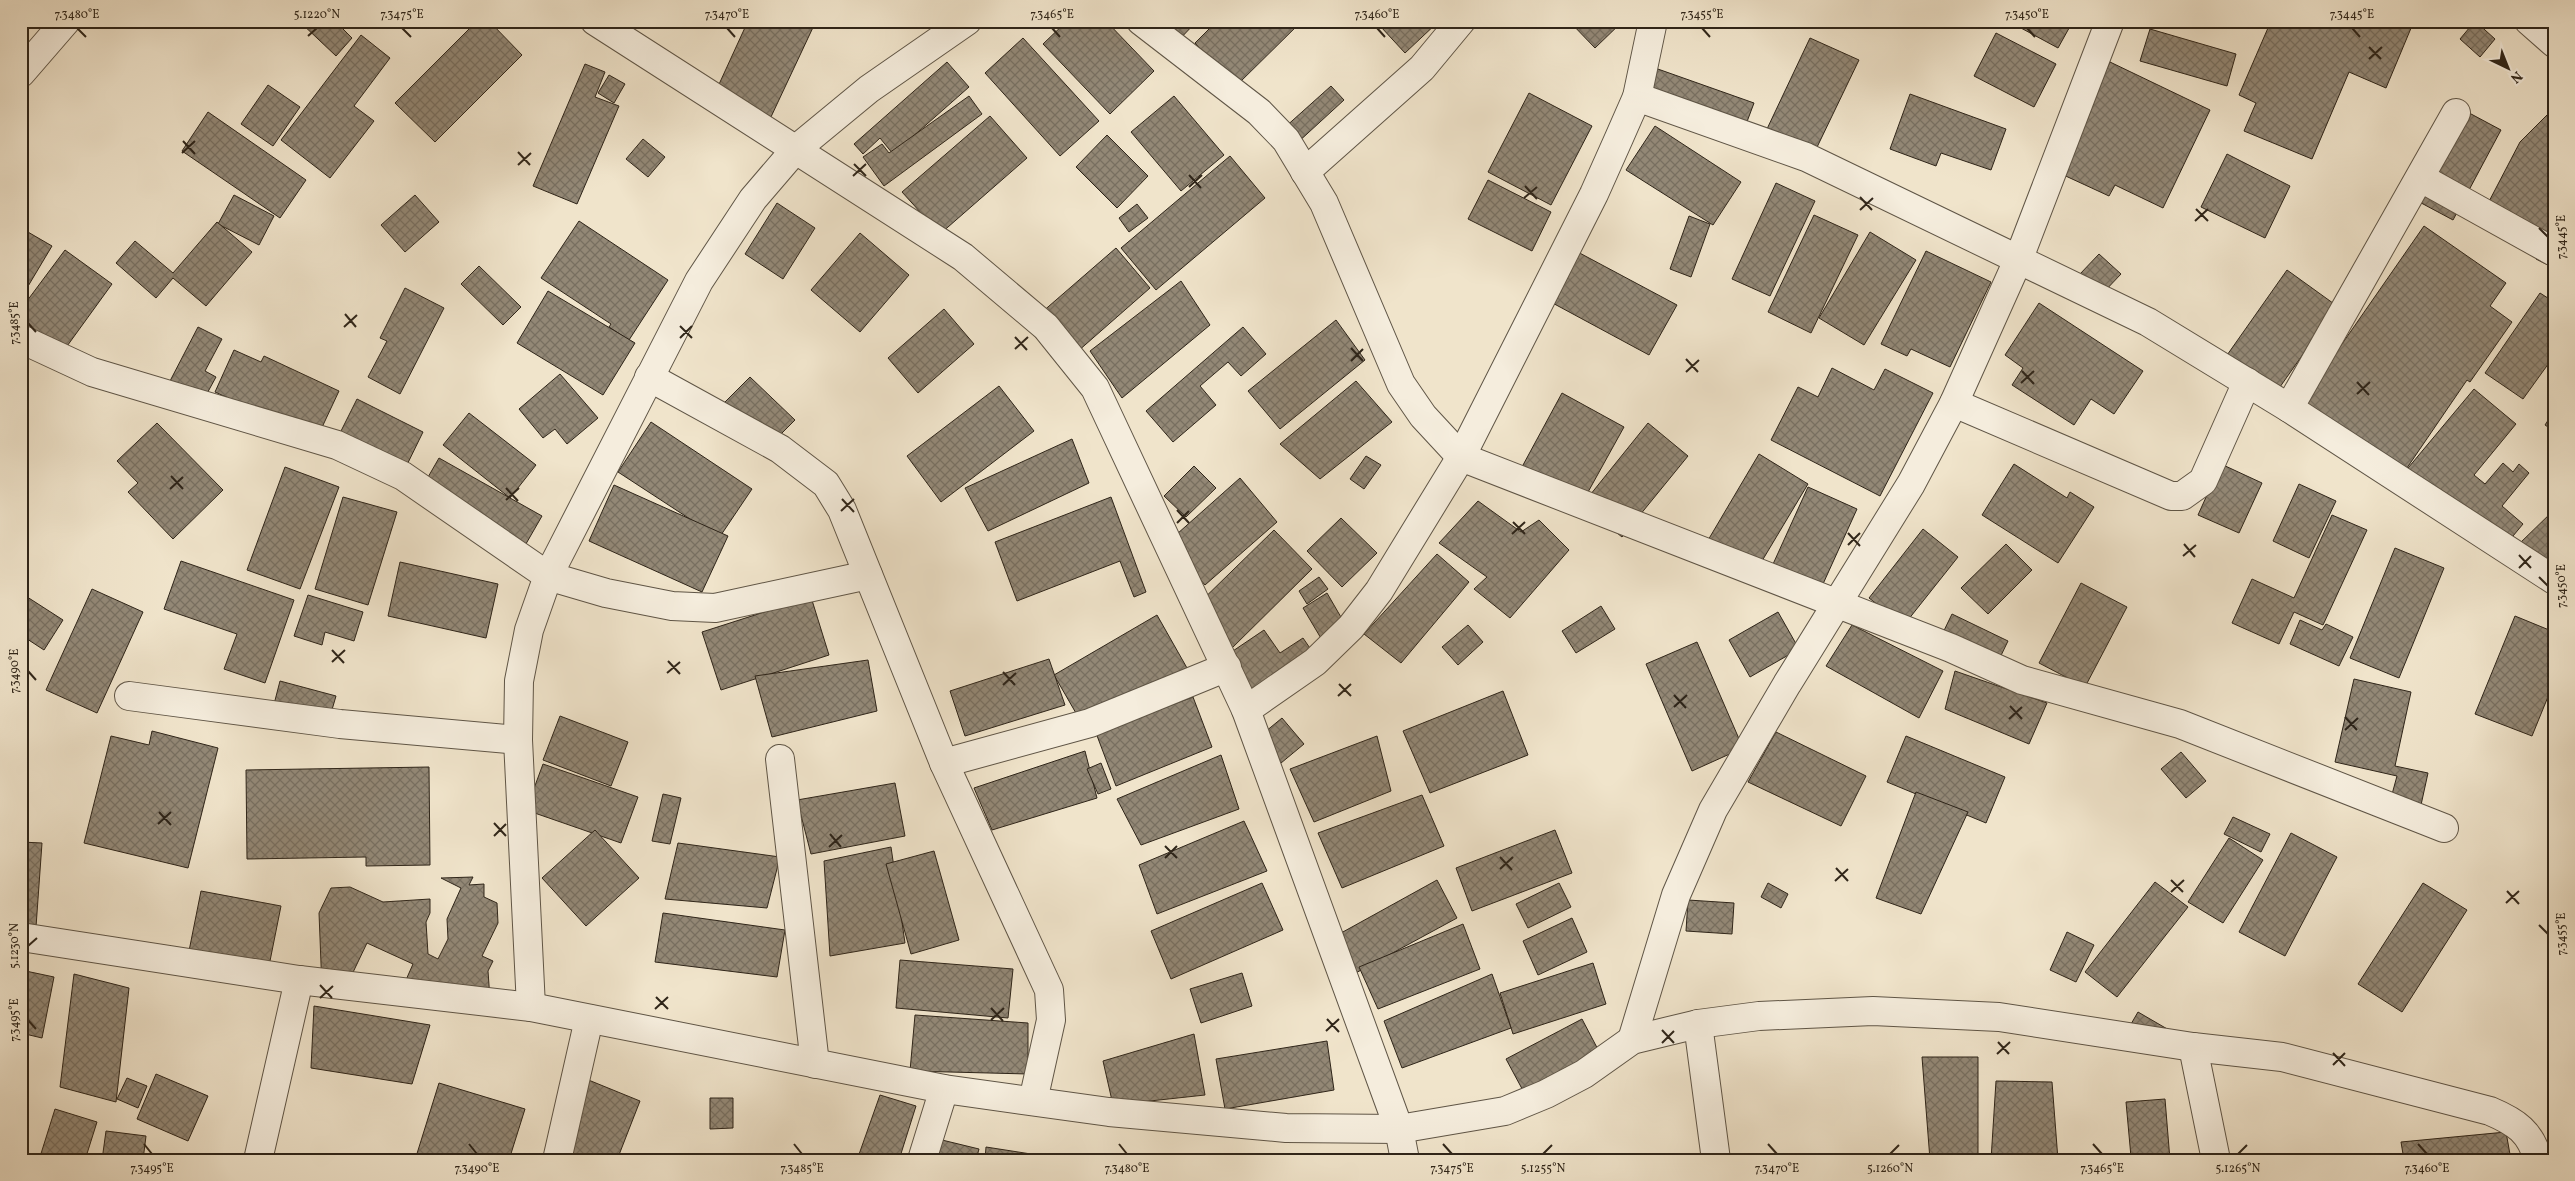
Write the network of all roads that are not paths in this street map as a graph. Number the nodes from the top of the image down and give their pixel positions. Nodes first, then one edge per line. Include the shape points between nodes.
1 (66, 21) edge
2 (594, 21) edge
3 (967, 21) edge
4 (1141, 21) edge
5 (1461, 21) edge
6 (1653, 21) edge
7 (2110, 21) edge
8 (2529, 21) edge
9 (2554, 43) edge
10 (21, 73) edge
11 (1637, 97) junction
12 (2456, 113) dead end
13 (795, 150) junction
14 (1305, 172) junction
15 (2421, 178) junction
16 (2554, 252) edge
17 (2019, 258) junction
18 (21, 339) edge
19 (649, 377) junction
20 (2247, 382) junction
21 (1954, 403) junction
22 (2289, 408) junction
23 (1461, 457) junction
24 (868, 575) junction
25 (548, 576) junction
26 (2554, 580) edge
27 (1837, 604) junction
28 (1227, 667) junction
29 (129, 696) dead end
30 (1246, 710) junction
31 (518, 740) junction
32 (780, 759) dead end
33 (944, 763) junction
34 (2444, 828) dead end
35 (21, 937) edge
36 (299, 980) junction
37 (531, 1007) junction
38 (589, 1019) junction
39 (1698, 1024) junction
40 (1632, 1040) junction
41 (2193, 1047) junction
42 (815, 1064) junction
43 (944, 1089) junction
44 (1033, 1101) junction
45 (1399, 1129) junction
46 (258, 1160) edge
47 (557, 1160) edge
48 (922, 1160) edge
49 (1405, 1160) edge
50 (1716, 1160) edge
51 (2216, 1160) edge
52 (2538, 1160) edge

1 - 10 street
2 - 13 street
3 - 13 street via 869,89
4 - 14 street via 1259,112 1286,140
5 - 14 street via 1422,68
6 - 11 street
7 - 17 street
8 - 9 street
11 - 17 street via 1806,157
11 - 23 street via 1594,194
12 - 15 street
13 - 19 street via 753,199 699,281
13 - 28 street via 964,257 1046,327 1095,388
14 - 23 street via 1324,203 1402,384 1422,416
15 - 16 street
15 - 22 street
17 - 20 street via 2148,322
17 - 21 street
18 - 25 street via 92,372 337,445 374,461 403,476
19 - 24 street via 780,449 826,484 842,510
19 - 25 street
20 - 21 street via 2203,481 2182,496 2171,496
20 - 22 street
21 - 27 street via 1911,484
22 - 26 street
23 - 27 street
23 - 30 street via 1379,591 1351,627 1315,662
24 - 25 street via 715,608 672,606 606,593
24 - 33 street
25 - 31 street via 529,630 518,681
27 - 34 street via 1951,648 2022,680 2180,724
27 - 40 street via 1713,810 1676,895
28 - 30 street
28 - 33 street via 1090,723
29 - 31 street via 340,724
30 - 45 street
31 - 37 street
32 - 42 street
33 - 44 street via 1049,990 1051,1020
35 - 36 street
36 - 37 street
36 - 46 street
37 - 38 street
38 - 42 street
38 - 47 street
39 - 40 street
39 - 41 street via 1759,1016 1873,1011 1999,1017
39 - 50 street
40 - 45 street via 1584,1074 1505,1111
41 - 51 street
41 - 52 street via 2282,1057 2490,1111 2511,1119 2523,1130 2534,1144
42 - 43 street
43 - 44 street
43 - 48 street
44 - 45 street via 1109,1112 1286,1128
45 - 49 street

